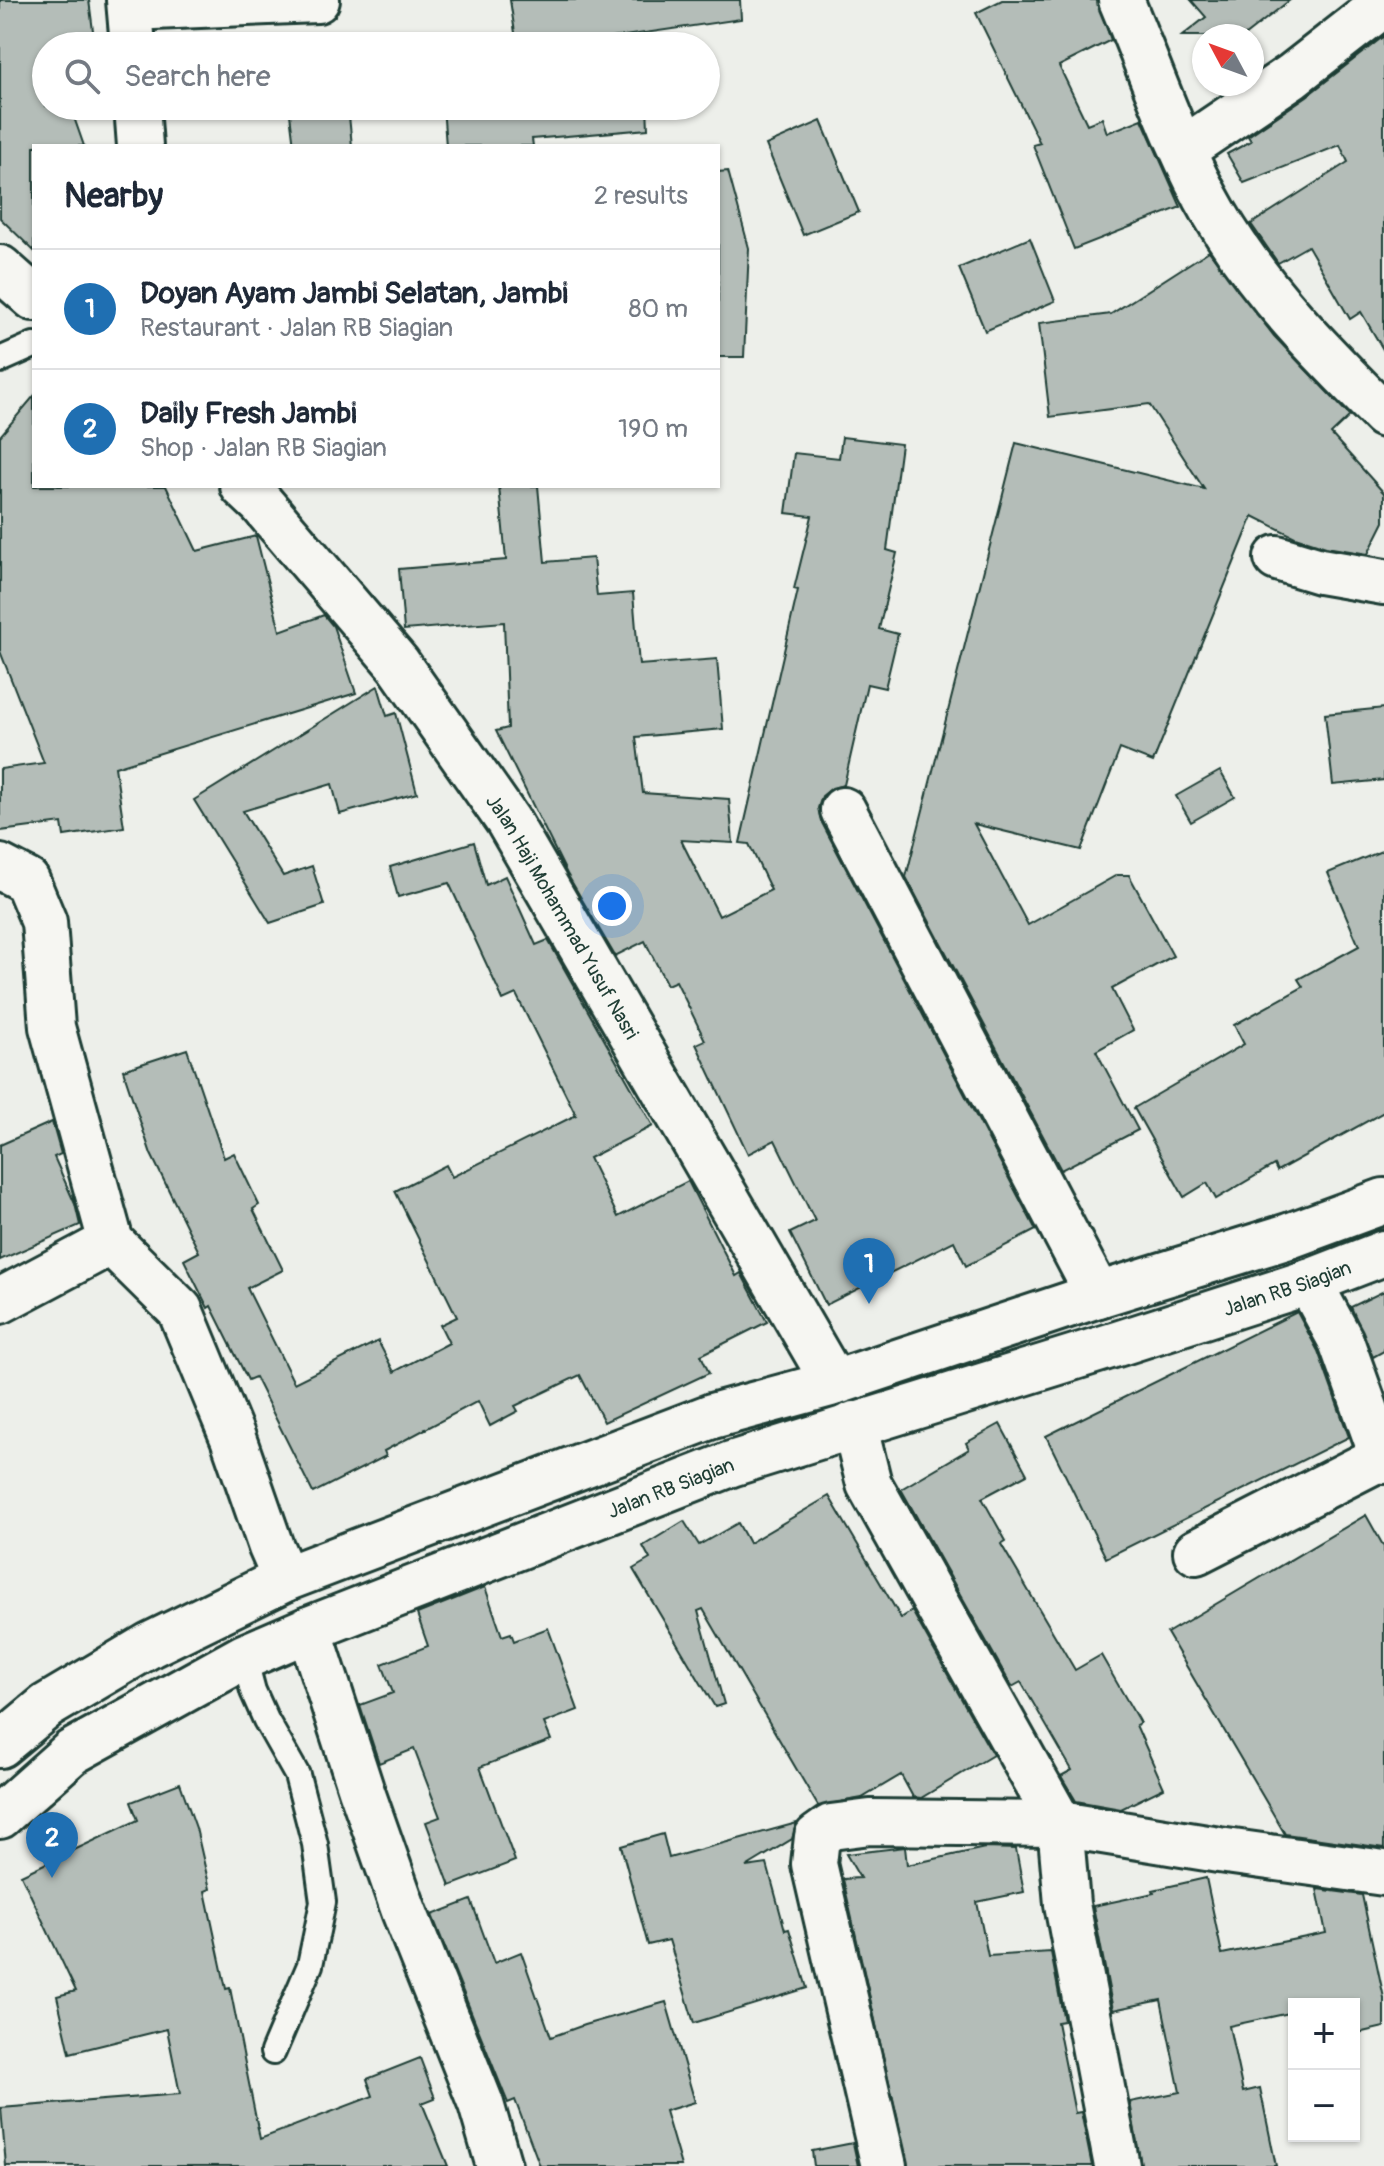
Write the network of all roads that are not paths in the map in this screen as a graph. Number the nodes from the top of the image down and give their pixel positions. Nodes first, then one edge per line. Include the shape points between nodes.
1 (317, 0) edge
2 (1121, 0) edge
3 (1384, 4) edge
4 (131, 18) edge
5 (138, 120) edge
6 (140, 144) edge
7 (1184, 149) junction
8 (0, 268) edge
9 (32, 296) edge
10 (32, 346) edge
11 (0, 360) edge
12 (1384, 415) edge
13 (245, 488) edge
14 (1277, 558) dead end
15 (1384, 582) edge
16 (843, 810) dead end
17 (0, 867) edge
18 (1384, 1201) edge
19 (111, 1242) junction
20 (1384, 1253) edge
21 (1309, 1282) junction
22 (1098, 1295) junction
23 (0, 1301) edge
24 (834, 1383) junction
25 (854, 1424) junction
26 (1383, 1459) edge
27 (1196, 1552) dead end
28 (285, 1579) junction
29 (309, 1629) junction
30 (244, 1657) junction
31 (0, 1745) edge
32 (0, 1816) edge
33 (1060, 1824) junction
34 (1384, 1873) edge
35 (273, 2052) dead end
36 (499, 2166) edge
37 (884, 2166) edge
38 (1117, 2166) edge

1 - 4 main road
2 - 7 main road
3 - 7 main road via 1292,76
5 - 6 main road
7 - 12 main road via 1213,212 1245,261 1312,343
8 - 9 main road
10 - 11 lane
13 - 24 main road, Jalan Haji Mohammad Yusuf Nasri via 398,664 508,821
14 - 15 main road
16 - 22 main road
17 - 19 main road via 27,881 44,922 52,1027
18 - 22 main road
19 - 23 main road
19 - 28 main road via 180,1310
20 - 21 main road, Jalan RB Siagian
21 - 25 main road, Jalan RB Siagian
21 - 26 main road via 1341,1341
22 - 24 main road
24 - 28 main road via 712,1416
25 - 29 main road, Jalan RB Siagian via 731,1464
25 - 33 main road via 869,1484
26 - 27 main road
28 - 31 main road via 150,1645 47,1706
29 - 30 main road, Jalan RB Siagian
29 - 36 main road via 404,1911 481,2104
30 - 32 main road, Jalan RB Siagian via 72,1752
30 - 35 lane via 261,1710 297,1775 323,1902 310,1965
33 - 34 main road
33 - 37 main road via 870,1822 831,1827 817,1837 814,1864
33 - 38 main road via 1067,1904

